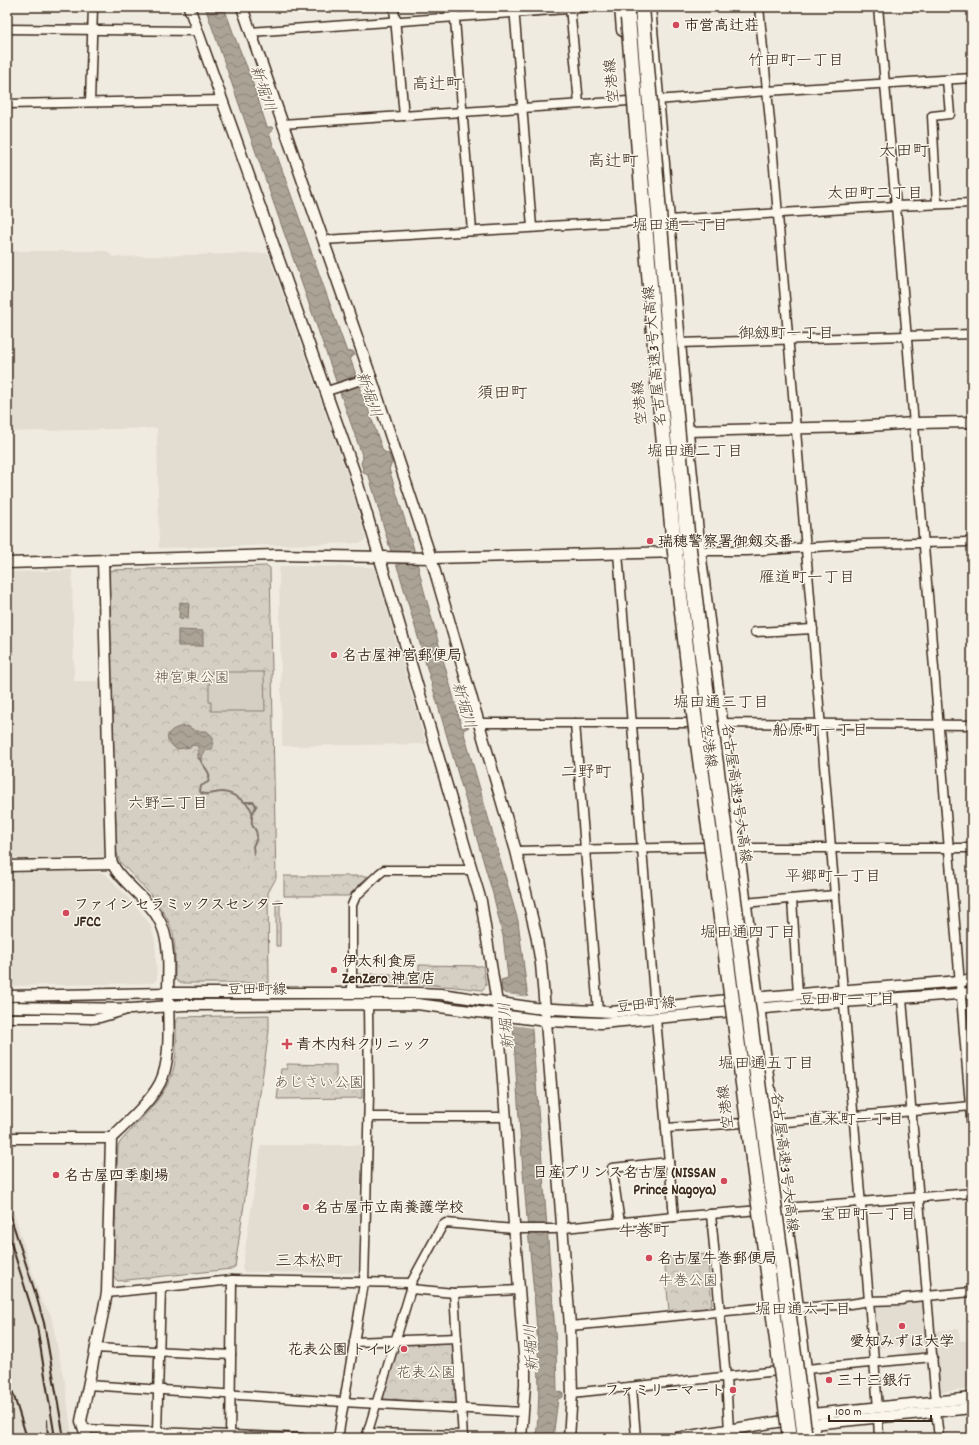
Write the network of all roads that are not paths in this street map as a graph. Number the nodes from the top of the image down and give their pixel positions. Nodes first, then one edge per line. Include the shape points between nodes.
1 (93, 7) edge
2 (189, 7) edge
3 (242, 7) edge
4 (394, 7) edge
5 (454, 7) edge
6 (594, 7) edge
7 (642, 7) edge
8 (649, 7) edge
9 (759, 7) edge
10 (878, 7) edge
11 (571, 8) edge
12 (514, 10) edge
13 (627, 10) edge
14 (454, 17) junction
15 (396, 22) junction
16 (7, 29) edge
17 (92, 30) junction
18 (198, 31) junction
19 (250, 32) junction
20 (652, 43) junction
21 (972, 78) edge
22 (947, 80) junction
23 (884, 84) junction
24 (768, 91) junction
25 (222, 100) junction
26 (629, 100) junction
27 (657, 100) junction
28 (90, 102) junction
29 (7, 104) edge
30 (579, 104) junction
31 (521, 108) junction
32 (462, 112) junction
33 (404, 116) junction
34 (282, 124) junction
35 (937, 204) junction
36 (972, 204) edge
37 (896, 206) junction
38 (778, 213) junction
39 (668, 220) junction
40 (640, 221) junction
41 (532, 227) junction
42 (472, 231) junction
43 (323, 240) junction
44 (972, 334) edge
45 (906, 336) junction
46 (788, 341) junction
47 (679, 344) junction
48 (367, 378) junction
49 (330, 390) junction
50 (972, 422) edge
51 (914, 423) junction
52 (795, 428) junction
53 (688, 431) junction
54 (972, 542) edge
55 (923, 543) junction
56 (806, 548) junction
57 (699, 551) junction
58 (668, 552) junction
59 (618, 553) junction
60 (384, 557) junction
61 (427, 558) junction
62 (103, 560) junction
63 (7, 563) edge
64 (813, 629) junction
65 (754, 632) dead end
66 (707, 696) junction
67 (690, 722) junction
68 (479, 723) junction
69 (575, 723) junction
70 (632, 723) junction
71 (720, 723) junction
72 (821, 724) junction
73 (938, 725) junction
74 (972, 725) edge
75 (709, 826) junction
76 (707, 847) junction
77 (737, 848) junction
78 (832, 848) junction
79 (948, 848) junction
80 (972, 848) edge
81 (586, 849) junction
82 (642, 849) junction
83 (516, 850) junction
84 (112, 864) junction
85 (7, 866) edge
86 (471, 870) junction
87 (835, 895) junction
88 (792, 899) junction
89 (744, 903) junction
90 (972, 980) edge
91 (959, 981) junction
92 (843, 991) junction
93 (168, 993) junction
94 (352, 993) junction
95 (972, 993) edge
96 (798, 994) junction
97 (960, 994) junction
98 (7, 996) edge
99 (902, 999) junction
100 (759, 1003) junction
101 (844, 1003) junction
102 (368, 1004) junction
103 (502, 1004) junction
104 (168, 1006) junction
105 (729, 1006) junction
106 (7, 1007) edge
107 (655, 1008) junction
108 (131, 1009) junction
109 (540, 1009) junction
110 (598, 1012) junction
111 (502, 1015) junction
112 (7, 1018) edge
113 (656, 1019) junction
114 (541, 1021) junction
115 (971, 1106) edge
116 (912, 1111) junction
117 (853, 1116) junction
118 (506, 1117) junction
119 (369, 1118) junction
120 (743, 1123) junction
121 (774, 1123) junction
122 (666, 1128) junction
123 (972, 1130) edge
124 (7, 1138) edge
125 (111, 1138) junction
126 (669, 1162) junction
127 (972, 1194) edge
128 (919, 1198) junction
129 (860, 1203) junction
130 (785, 1209) junction
131 (755, 1210) junction
132 (711, 1214) junction
133 (674, 1217) junction
134 (620, 1223) junction
135 (519, 1229) junction
136 (558, 1229) junction
137 (232, 1280) junction
138 (364, 1283) junction
139 (411, 1286) junction
140 (161, 1288) junction
141 (519, 1290) junction
142 (972, 1292) edge
143 (107, 1293) junction
144 (454, 1293) junction
145 (928, 1296) junction
146 (869, 1301) junction
147 (769, 1307) junction
148 (798, 1308) junction
149 (720, 1312) junction
150 (570, 1326) junction
151 (456, 1338) junction
152 (396, 1340) junction
153 (354, 1342) junction
154 (95, 1348) junction
155 (159, 1352) junction
156 (231, 1355) junction
157 (932, 1356) junction
158 (874, 1363) junction
159 (806, 1369) junction
160 (778, 1371) junction
161 (726, 1377) junction
162 (88, 1385) junction
163 (780, 1386) junction
164 (632, 1387) junction
165 (158, 1390) junction
166 (572, 1393) junction
167 (230, 1394) junction
168 (972, 1398) edge
169 (343, 1402) junction
170 (376, 1404) junction
171 (936, 1406) junction
172 (972, 1408) edge
173 (461, 1409) junction
174 (523, 1412) junction
175 (878, 1412) junction
176 (812, 1419) junction
177 (784, 1421) junction
178 (729, 1431) junction
179 (157, 1432) junction
180 (86, 1434) edge
181 (367, 1436) edge
182 (463, 1436) edge
183 (709, 1436) edge
184 (230, 1437) edge
185 (302, 1438) edge
186 (338, 1438) edge
187 (521, 1438) edge
188 (569, 1438) edge
189 (636, 1438) edge
190 (677, 1438) edge
191 (786, 1438) edge
192 (790, 1438) edge
193 (805, 1438) edge
194 (814, 1438) edge
195 (879, 1438) edge
196 (939, 1438) edge

1 - 17 street
2 - 18 street
3 - 19 street
4 - 15 street
5 - 14 street
6 - 11 street
7 - 66 highway, 名古屋高速3号大高線, bridge via 678,445
8 - 20 main road, 空港線
9 - 24 street
10 - 23 street
11 - 12 street
11 - 30 street
12 - 14 street
12 - 31 street
13 - 26 main road, 空港線
13 - 75 highway, 名古屋高速3号大高線, bridge via 673,535
14 - 15 street
14 - 32 street
15 - 19 street
15 - 33 street
16 - 17 street
17 - 18 street
17 - 28 street
18 - 25 street
19 - 34 street
20 - 27 main road, 空港線
20 - 66 highway, bridge via 645,113 648,157 674,464 694,636
21 - 22 street
22 - 23 street
22 - 35 street via 950,114 932,116
23 - 24 street
23 - 37 street
24 - 27 street
24 - 38 street
25 - 28 street
25 - 49 street
26 - 30 street
26 - 40 main road, 空港線
27 - 39 main road, 空港線
28 - 29 street
30 - 31 street
31 - 32 street
31 - 41 street
32 - 33 street
32 - 42 street
33 - 34 street
34 - 43 street
35 - 36 street
35 - 37 street
37 - 38 street
37 - 45 street
38 - 39 street
38 - 46 street
39 - 47 main road, 空港線
40 - 41 street
40 - 58 main road, 空港線
41 - 42 street
42 - 43 street
43 - 48 street
44 - 45 street
45 - 46 street
45 - 51 street
46 - 47 street
46 - 52 street
47 - 53 main road, 空港線
48 - 49 street
48 - 61 street
49 - 60 street via 354,471
50 - 51 street
51 - 52 street
51 - 55 street
52 - 53 street
52 - 56 street
53 - 57 main road, 空港線
54 - 55 street
55 - 56 street
55 - 73 street
56 - 57 street
56 - 64 street
57 - 58 street
57 - 71 main road, 空港線
58 - 59 street
58 - 67 main road, 空港線
59 - 61 street
59 - 70 street
60 - 61 street
60 - 62 street via 278,556
60 - 86 street
61 - 68 street
62 - 63 street
62 - 84 street
64 - 65 street
64 - 72 street
66 - 193 highway, 名古屋高速3号大高線, bridge
67 - 70 street
67 - 71 street
67 - 76 main road, 空港線
68 - 69 street
68 - 83 street
69 - 70 street
69 - 81 street
70 - 82 street
71 - 72 street
71 - 77 main road, 空港線
72 - 73 street
72 - 78 street
73 - 74 street
73 - 79 street
75 - 163 highway, bridge via 718,850 766,1191 774,1256
75 - 192 highway, 名古屋高速3号大高線, bridge
76 - 82 street
76 - 105 main road, 空港線
77 - 78 street
77 - 89 main road, 空港線
78 - 79 street
78 - 87 street
79 - 80 street
79 - 91 street
81 - 82 street
81 - 83 street
81 - 110 street
82 - 107 street
83 - 109 street via 541,964
84 - 85 street
84 - 93 street via 157,915 165,934 168,954
86 - 94 street via 384,870 356,896 352,905
86 - 103 street via 481,901
87 - 88 street
87 - 92 street
88 - 89 street
88 - 96 street
89 - 100 main road, 空港線
90 - 91 street
91 - 92 street
91 - 97 street
92 - 96 street
93 - 94 street, 豆田町線
93 - 98 street, 豆田町線
93 - 104 street
94 - 103 street, 豆田町線 via 441,994
95 - 97 street
96 - 100 street
97 - 99 street
97 - 115 street
99 - 101 street
99 - 116 street
100 - 101 street
100 - 105 street, 豆田町線
100 - 121 main road, 空港線
101 - 117 street
102 - 104 street, 豆田町線
102 - 111 street, 豆田町線 via 417,1004
102 - 119 street
103 - 109 street, 豆田町線
103 - 111 street
104 - 108 street, 豆田町線
104 - 125 street via 168,1053 164,1074 153,1093
105 - 107 street, 豆田町線
105 - 113 street, 豆田町線
105 - 120 main road, 空港線
106 - 108 street, 豆田町線
107 - 110 street, 豆田町線
108 - 112 street via 100,1018
109 - 110 street, 豆田町線
109 - 114 street
111 - 114 street, 豆田町線
111 - 118 street
113 - 114 street, 豆田町線 via 601,1023
113 - 122 street
114 - 136 street
115 - 116 street
115 - 123 street
116 - 117 street
116 - 128 street
117 - 121 street
117 - 129 street
118 - 119 street
118 - 135 street
119 - 138 street
120 - 122 street
120 - 131 main road, 空港線
121 - 130 main road, 空港線
122 - 126 street
124 - 125 street
125 - 143 street
126 - 133 street
126 - 134 street via 612,1168
127 - 128 street
128 - 129 street
128 - 145 street
129 - 130 street
129 - 146 street
130 - 131 street
130 - 148 main road, 空港線
131 - 132 street
131 - 147 main road, 空港線
132 - 133 street
132 - 149 street
133 - 134 street
134 - 136 street
135 - 136 street
135 - 139 street via 446,1224 442,1226
135 - 141 street
136 - 150 street
137 - 138 street
137 - 140 street
137 - 156 street
138 - 139 street
138 - 153 street
139 - 144 street
139 - 152 street
140 - 143 street
140 - 155 street
141 - 144 street
141 - 174 street via 525,1367
142 - 145 street
143 - 154 street
144 - 151 street
145 - 146 street
145 - 157 street
146 - 148 street
146 - 158 street
147 - 149 street
147 - 160 main road, 空港線
148 - 159 main road, 空港線
149 - 150 street
149 - 161 street
150 - 166 street
151 - 152 street
151 - 173 street
152 - 153 street
152 - 170 street
153 - 169 street
154 - 155 street
154 - 162 street
155 - 156 street
155 - 165 street
156 - 167 street
157 - 158 street
157 - 171 street
158 - 159 street
158 - 175 street
159 - 176 main road, 空港線
160 - 161 street
160 - 163 main road, 空港線
161 - 164 street
161 - 178 street
162 - 165 street
162 - 180 street via 81,1420
163 - 177 main road, 空港線
164 - 166 street
164 - 189 street
165 - 167 street
165 - 179 street
166 - 188 street
167 - 169 street
167 - 184 street
168 - 171 street
169 - 170 street
169 - 186 street
170 - 173 street
170 - 181 street
171 - 172 street
171 - 175 street
171 - 196 street
173 - 174 street
173 - 182 street
174 - 187 street
175 - 176 street
175 - 195 street
176 - 177 street
176 - 194 main road, 空港線
177 - 178 street
177 - 191 main road, 空港線
178 - 183 street
179 - 180 street
179 - 184 street
181 - 182 street
183 - 190 street
184 - 185 street

